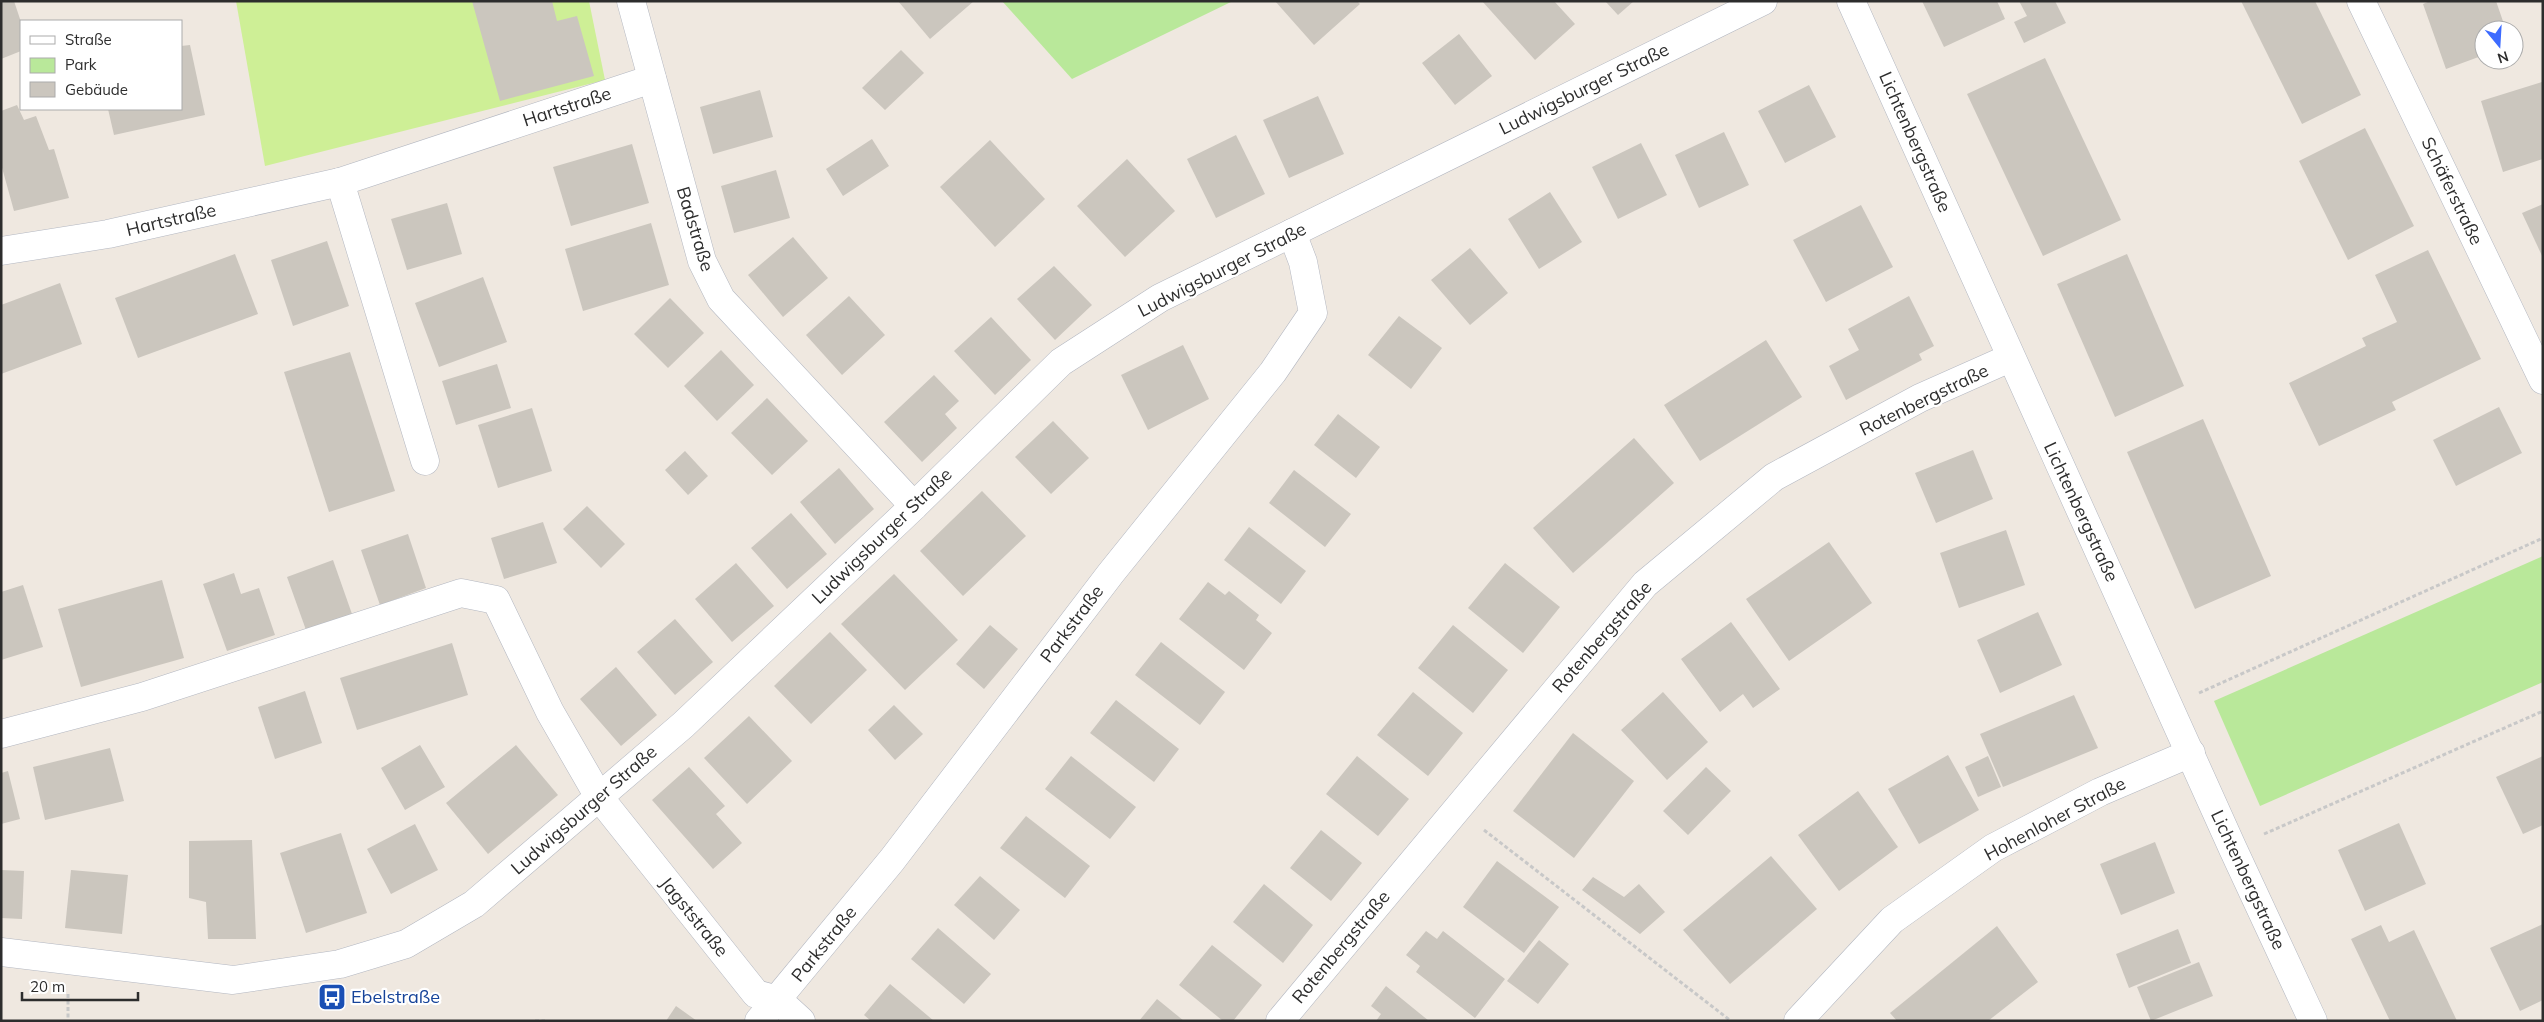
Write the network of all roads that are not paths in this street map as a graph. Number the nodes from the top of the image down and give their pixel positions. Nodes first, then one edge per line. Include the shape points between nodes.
1 (631, 1) edge
2 (1763, 1) edge
3 (1851, 1) edge
4 (2360, 1) edge
5 (652, 79) junction
6 (340, 182) junction
7 (1292, 233) junction
8 (1, 251) edge
9 (2010, 358) junction
10 (2543, 380) edge
11 (425, 461) dead end
12 (914, 506) junction
13 (1, 734) edge
14 (2191, 753) junction
15 (599, 797) junction
16 (1, 952) edge
17 (778, 1000) junction
18 (1810, 1016) edge
19 (760, 1021) edge
20 (801, 1021) edge
21 (1280, 1021) edge
22 (2313, 1021) edge

1 - 5 street, Badstraße
2 - 7 street, Ludwigsburger Straße
3 - 9 street, Lichtenbergstraße
4 - 10 street, Schäferstraße
5 - 6 street, Hartstraße
5 - 12 street, Badstraße via 702,261 721,299
6 - 8 street, Hartstraße via 108,234
6 - 11 street
7 - 12 street, Ludwigsburger Straße via 1160,298 1061,362
7 - 17 street, Parkstraße via 1304,262 1314,313 1273,372 1111,574 892,860
9 - 14 street, Lichtenbergstraße
9 - 21 street, Rotenbergstraße via 1920,398 1774,477 1645,584
12 - 15 street, Ludwigsburger Straße via 683,725
13 - 15 street via 142,697 461,593 496,600 550,712
14 - 18 street, Hohenloher Straße via 2100,792 1993,848 1892,920
14 - 22 street, Lichtenbergstraße
15 - 16 street, Ludwigsburger Straße via 474,904 406,944 340,964 233,980
15 - 17 street, Jagststraße via 756,994
17 - 19 street, Parkstraße
17 - 20 street, Jagststraße

